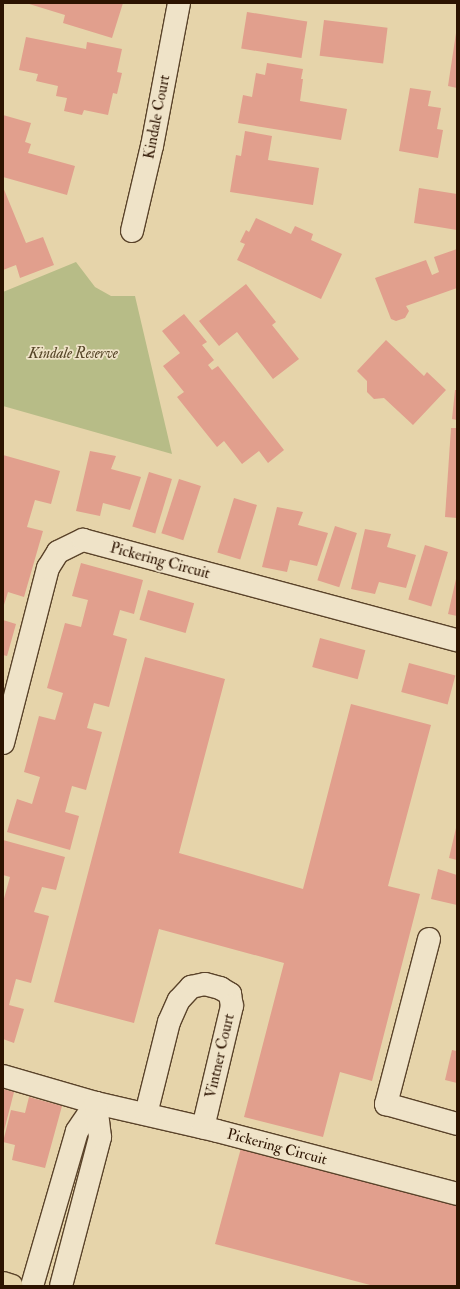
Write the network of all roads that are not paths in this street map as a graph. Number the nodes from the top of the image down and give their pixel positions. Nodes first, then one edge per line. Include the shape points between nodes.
1 (179, 3) edge
2 (132, 231) dead end
3 (457, 640) edge
4 (3, 743) edge
5 (429, 939) dead end
6 (3, 1076) edge
7 (96, 1102) junction
8 (146, 1114) junction
9 (457, 1124) edge
10 (203, 1128) junction
11 (457, 1194) edge
12 (3, 1283) edge
13 (12, 1286) edge
14 (32, 1286) edge
15 (61, 1286) edge

1 - 2 street, Kindale Court via 152,146
3 - 4 street, Pickering Circuit via 83,540 58,552 48,568
5 - 9 street via 386,1104
6 - 7 street, Pickering Circuit
7 - 8 street, Pickering Circuit
7 - 14 street via 77,1131
7 - 15 street via 100,1137
8 - 10 street, Pickering Circuit
8 - 10 street, Vintner Court via 169,1022 179,1000 191,987 204,984 220,988 230,994 232,1006
10 - 11 street, Pickering Circuit
12 - 13 main road

